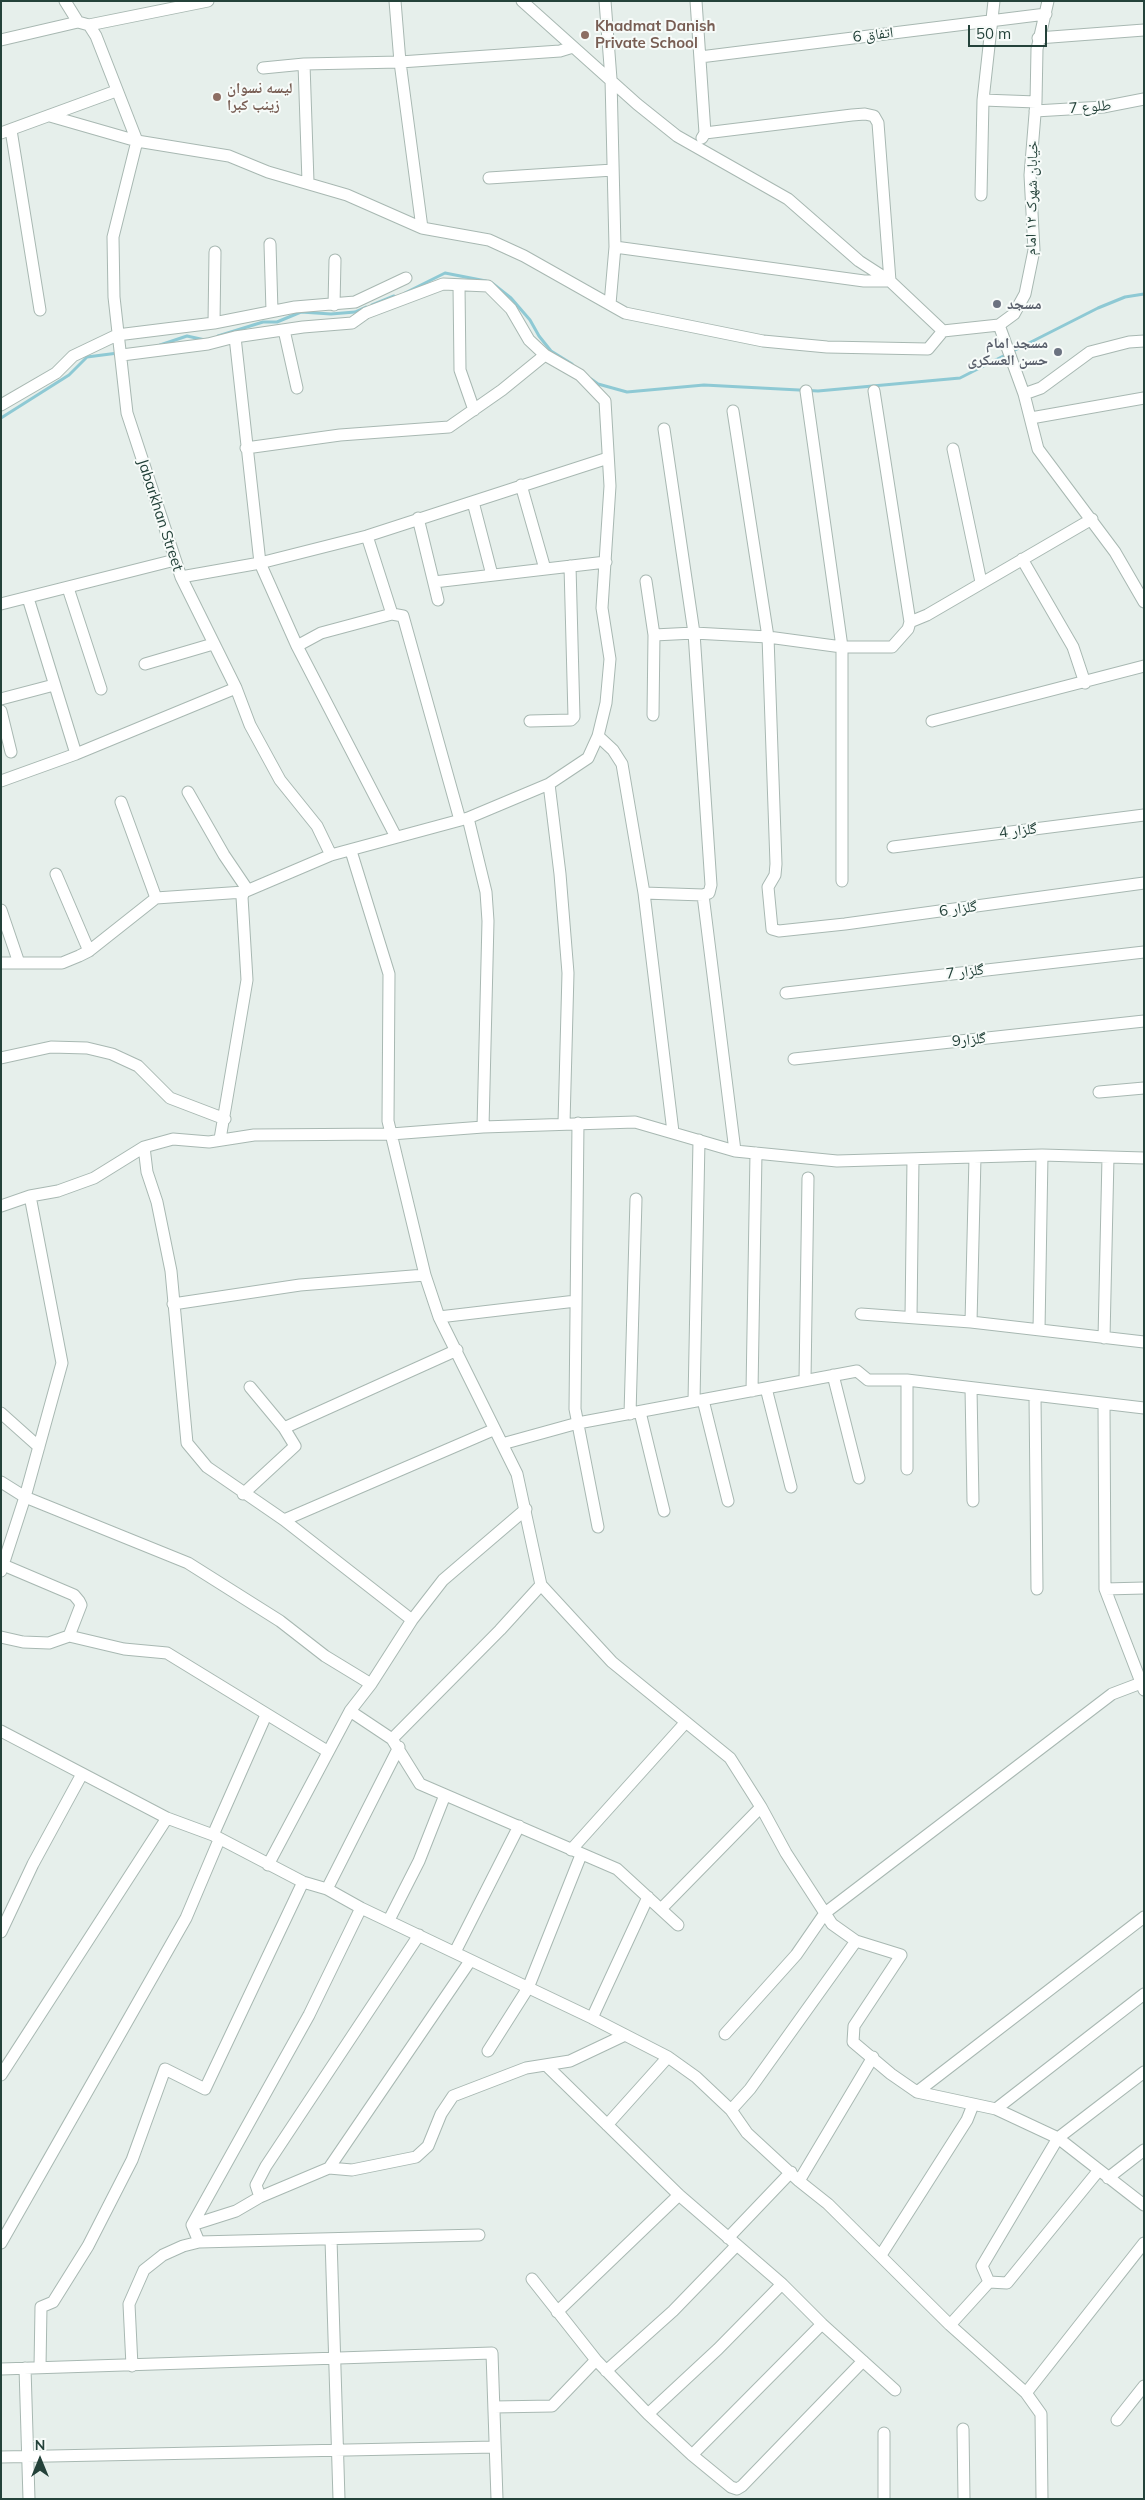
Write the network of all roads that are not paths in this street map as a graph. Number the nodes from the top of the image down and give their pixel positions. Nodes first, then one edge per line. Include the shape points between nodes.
1 (65, 1) edge
2 (208, 1) edge
3 (395, 1) edge
4 (522, 1) edge
5 (606, 1) edge
6 (696, 1) edge
7 (994, 1) edge
8 (1048, 1) edge
9 (1046, 14) junction
10 (992, 21) junction
11 (83, 24) junction
12 (1144, 30) edge
13 (1038, 38) junction
14 (1, 40) edge
15 (573, 47) junction
16 (700, 57) junction
17 (400, 62) junction
18 (304, 64) junction
19 (263, 68) dead end
20 (611, 79) junction
21 (116, 91) junction
22 (1144, 99) edge
23 (983, 100) junction
24 (1144, 103) edge
25 (1036, 106) junction
26 (50, 116) junction
27 (6, 131) edge
28 (705, 133) junction
29 (137, 141) junction
30 (695, 147) junction
31 (613, 170) junction
32 (489, 178) dead end
33 (308, 182) junction
34 (981, 195) dead end
35 (422, 228) junction
36 (270, 244) dead end
37 (615, 247) junction
38 (215, 252) dead end
39 (335, 260) dead end
40 (406, 278) dead end
41 (890, 281) junction
42 (459, 286) junction
43 (610, 304) junction
44 (334, 305) junction
45 (40, 310) dead end
46 (272, 311) junction
47 (214, 322) junction
48 (999, 325) junction
49 (284, 330) junction
50 (943, 331) junction
51 (117, 335) junction
52 (235, 337) junction
53 (1144, 341) edge
54 (122, 355) junction
55 (545, 355) junction
56 (297, 388) dead end
57 (806, 391) dead end
58 (874, 391) dead end
59 (1024, 394) junction
60 (1144, 398) edge
61 (1, 405) edge
62 (474, 410) junction
63 (733, 411) dead end
64 (1031, 418) junction
65 (664, 429) dead end
66 (246, 448) junction
67 (953, 449) dead end
68 (608, 458) junction
69 (521, 485) junction
70 (472, 502) junction
71 (418, 518) junction
72 (1092, 519) junction
73 (368, 536) junction
74 (1022, 559) junction
75 (175, 560) junction
76 (260, 562) junction
77 (606, 562) junction
78 (570, 566) junction
79 (545, 569) junction
80 (492, 575) junction
81 (181, 577) junction
82 (646, 581) dead end
83 (434, 582) junction
84 (982, 582) junction
85 (68, 588) junction
86 (28, 598) junction
87 (438, 600) dead end
88 (1144, 602) edge
89 (1, 604) edge
90 (392, 614) junction
91 (910, 622) junction
92 (694, 633) junction
93 (654, 635) junction
94 (768, 637) junction
95 (213, 644) junction
96 (297, 646) junction
97 (842, 647) junction
98 (145, 664) dead end
99 (1144, 666) edge
100 (1085, 683) junction
101 (54, 685) junction
102 (236, 688) junction
103 (101, 689) dead end
104 (1, 699) edge
105 (1, 711) edge
106 (653, 715) dead end
107 (530, 721) dead end
108 (932, 721) dead end
109 (598, 736) junction
110 (11, 752) dead end
111 (76, 754) junction
112 (1, 781) edge
113 (549, 784) junction
114 (188, 792) dead end
115 (121, 802) dead end
116 (1144, 815) edge
117 (464, 819) junction
118 (396, 836) junction
119 (893, 846) dead end
120 (351, 851) junction
121 (330, 855) junction
122 (56, 874) dead end
123 (842, 881) dead end
124 (1144, 883) edge
125 (246, 890) junction
126 (644, 893) junction
127 (703, 895) junction
128 (156, 898) junction
129 (1, 910) edge
130 (88, 951) junction
131 (1144, 952) edge
132 (1, 962) edge
133 (19, 963) junction
134 (786, 993) dead end
135 (1144, 1021) edge
136 (1, 1058) edge
137 (794, 1060) dead end
138 (1144, 1088) edge
139 (1099, 1092) dead end
140 (226, 1119) junction
141 (564, 1123) junction
142 (578, 1123) junction
143 (483, 1127) junction
144 (673, 1132) junction
145 (391, 1134) junction
146 (220, 1139) junction
147 (699, 1140) junction
148 (144, 1147) junction
149 (735, 1151) junction
150 (756, 1153) junction
151 (1042, 1155) junction
152 (975, 1157) junction
153 (1108, 1157) junction
154 (1144, 1158) edge
155 (913, 1159) junction
156 (808, 1178) dead end
157 (30, 1196) junction
158 (636, 1199) dead end
159 (1, 1206) edge
160 (425, 1275) junction
161 (576, 1301) junction
162 (173, 1304) junction
163 (861, 1314) dead end
164 (440, 1317) junction
165 (911, 1317) junction
166 (972, 1322) junction
167 (1038, 1330) junction
168 (1104, 1338) junction
169 (1144, 1342) edge
170 (457, 1350) junction
171 (833, 1375) junction
172 (805, 1380) junction
173 (907, 1380) junction
174 (250, 1387) dead end
175 (766, 1388) junction
176 (971, 1388) junction
177 (752, 1390) junction
178 (1035, 1396) junction
179 (699, 1401) junction
180 (1104, 1404) junction
181 (1144, 1408) edge
182 (1, 1413) edge
183 (635, 1413) junction
184 (578, 1423) junction
185 (284, 1428) junction
186 (494, 1430) junction
187 (502, 1444) junction
188 (39, 1447) junction
189 (907, 1469) dead end
190 (858, 1478) dead end
191 (1, 1482) edge
192 (791, 1487) dead end
193 (243, 1494) junction
194 (25, 1497) junction
195 (728, 1501) dead end
196 (973, 1501) dead end
197 (526, 1509) junction
198 (664, 1512) dead end
199 (284, 1520) junction
200 (598, 1527) dead end
201 (2, 1567) edge
202 (541, 1585) junction
203 (1144, 1588) edge
204 (1037, 1589) dead end
205 (1105, 1589) junction
206 (412, 1620) junction
207 (69, 1636) junction
208 (1, 1637) edge
209 (371, 1684) junction
210 (1142, 1686) edge
211 (350, 1711) junction
212 (266, 1715) junction
213 (686, 1722) junction
214 (1, 1730) edge
215 (396, 1743) junction
216 (327, 1751) junction
217 (82, 1774) junction
218 (445, 1795) junction
219 (761, 1807) junction
220 (167, 1818) junction
221 (519, 1826) junction
222 (216, 1838) junction
223 (576, 1852) junction
224 (268, 1865) junction
225 (303, 1882) junction
226 (327, 1889) junction
227 (648, 1897) junction
228 (361, 1908) junction
229 (661, 1909) junction
230 (825, 1913) junction
231 (1144, 1917) edge
232 (390, 1920) junction
233 (678, 1926) dead end
234 (1, 1932) edge
235 (419, 1935) junction
236 (856, 1941) junction
237 (455, 1952) junction
238 (470, 1961) junction
239 (528, 1988) junction
240 (1144, 1994) edge
241 (592, 2018) junction
242 (724, 2034) dead end
243 (625, 2036) junction
244 (488, 2051) dead end
245 (668, 2056) junction
246 (873, 2057) junction
247 (546, 2066) junction
248 (1144, 2072) edge
249 (1, 2075) edge
250 (918, 2092) junction
251 (973, 2105) junction
252 (996, 2109) junction
253 (731, 2110) junction
254 (607, 2125) junction
255 (1058, 2138) junction
256 (1144, 2150) edge
257 (329, 2168) junction
258 (1099, 2170) junction
259 (795, 2177) junction
260 (1108, 2178) junction
261 (679, 2195) junction
262 (260, 2197) junction
263 (1144, 2205) edge
264 (192, 2224) junction
265 (479, 2235) dead end
266 (331, 2239) junction
267 (199, 2242) junction
268 (732, 2242) junction
269 (1144, 2242) edge
270 (1, 2243) edge
271 (880, 2255) junction
272 (532, 2279) dead end
273 (989, 2282) junction
274 (782, 2284) junction
275 (557, 2312) junction
276 (822, 2324) junction
277 (950, 2325) junction
278 (334, 2360) junction
279 (596, 2360) junction
280 (863, 2361) junction
281 (132, 2366) junction
282 (40, 2367) junction
283 (25, 2368) junction
284 (1, 2369) edge
285 (606, 2371) junction
286 (1144, 2386) edge
287 (895, 2390) dead end
288 (1026, 2392) junction
289 (494, 2408) junction
290 (648, 2414) junction
291 (1117, 2420) dead end
292 (963, 2429) dead end
293 (884, 2433) dead end
294 (495, 2447) junction
295 (338, 2449) junction
296 (692, 2455) junction
297 (28, 2456) junction
298 (1, 2457) edge
299 (29, 2499) edge
300 (339, 2499) edge
301 (497, 2499) edge
302 (884, 2499) edge
303 (964, 2499) edge
304 (1042, 2499) edge

1 - 11 street
2 - 11 street
3 - 17 street
4 - 15 street
5 - 20 street
6 - 16 street
7 - 10 street
8 - 9 street, خیابان شهرک ۱۲ امام
9 - 10 street, اتفاق 6
9 - 13 street, خیابان شهرک ۱۲ امام
10 - 16 street, اتفاق 6
10 - 23 street
11 - 14 street
11 - 21 street via 96,36
12 - 13 street
13 - 25 street, خیابان شهرک ۱۲ امام
15 - 17 street via 560,51
15 - 20 street
16 - 28 street
17 - 18 street
17 - 35 street
18 - 19 street
18 - 33 street
20 - 30 street via 670,131
20 - 31 street
21 - 26 street
21 - 29 street
22 - 24 street
22 - 25 street, طلوع 7 via 1103,107
23 - 25 street, طلوع 7
23 - 34 street
25 - 48 street, خیابان شهرک ۱۲ امام via 1030,175 1034,250 1025,294 1014,314
26 - 27 street
26 - 29 street
27 - 45 street
28 - 30 street
28 - 41 street via 852,115 874,116 878,123
29 - 33 street via 229,156 268,172
29 - 51 street, Jabarkhan Street via 112,237
30 - 41 street via 788,199 859,261
31 - 32 street
31 - 37 street
33 - 35 street
35 - 43 street via 488,240 524,256
36 - 46 street
37 - 41 street via 864,281
37 - 43 street
38 - 47 street
39 - 44 street
40 - 44 street via 354,302
41 - 50 street
42 - 49 street via 442,284 366,313 352,323
42 - 55 street via 488,286 511,309 529,340
42 - 62 street via 460,370
43 - 50 street via 625,312 763,341 827,347 928,348
44 - 46 street
46 - 47 street
47 - 51 street
48 - 50 street
48 - 59 street
49 - 52 street
49 - 56 street
51 - 54 street, Jabarkhan Street
51 - 61 street via 73,356 56,373
52 - 54 street via 208,344
52 - 66 street
53 - 59 street via 1090,352 1041,388
54 - 75 street, Jabarkhan Street via 127,413
55 - 62 street
55 - 68 street via 580,375 605,401
57 - 97 street
58 - 91 street
59 - 64 street
60 - 64 street
62 - 66 street via 449,427 340,435
63 - 94 street
64 - 72 street via 1038,449
65 - 92 street
66 - 76 street
67 - 84 street
68 - 69 street
68 - 77 street via 610,495
69 - 70 street
69 - 79 street
70 - 71 street
70 - 80 street
71 - 73 street
71 - 83 street
72 - 74 street
72 - 88 street
73 - 76 street
73 - 90 street
74 - 84 street
74 - 100 street via 1073,647
75 - 81 street, Jabarkhan Street
75 - 85 street
76 - 81 street
76 - 96 street
77 - 78 street
77 - 109 street via 602,608 610,659 606,703
78 - 79 street
78 - 107 street via 574,717 572,720
79 - 80 street
80 - 83 street
81 - 95 street, Jabarkhan Street
82 - 93 street
83 - 87 street
84 - 91 street
85 - 86 street
85 - 103 street
86 - 89 street
86 - 101 street
90 - 96 street via 321,633
90 - 117 street via 403,616
91 - 97 street via 892,647
92 - 93 street
92 - 94 street
92 - 127 street via 711,885 709,893
93 - 106 street
94 - 97 street
94 - 124 street, گلزار 6 via 776,864 775,875 768,888 772,930 845,924
95 - 98 street
95 - 102 street, Jabarkhan Street
96 - 118 street
97 - 123 street
99 - 100 street
100 - 108 street
101 - 104 street
101 - 111 street
102 - 111 street
102 - 121 street, Jabarkhan Street via 250,725 276,772 317,826
105 - 110 street
109 - 113 street via 588,758
109 - 126 street via 622,764
111 - 112 street
113 - 117 street
113 - 141 street via 568,973
114 - 125 street
115 - 128 street
116 - 119 street, گلزار 4
117 - 118 street
117 - 143 street via 486,892 488,921
118 - 120 street
120 - 121 street
120 - 145 street via 389,974 388,1121
121 - 125 street
122 - 130 street
125 - 128 street
125 - 140 street via 242,897 247,980
126 - 127 street
126 - 144 street
127 - 149 street
128 - 130 street
129 - 133 street
130 - 133 street via 62,963
131 - 134 street, گلزار 7
132 - 133 street
135 - 137 street, گلزار9
136 - 140 street via 51,1047 87,1048 112,1054 138,1066 170,1098
138 - 139 street
140 - 146 street
141 - 142 street
141 - 143 street
142 - 144 street via 635,1122
142 - 161 street
143 - 145 street
144 - 147 street
145 - 146 street via 254,1135
145 - 160 street
146 - 148 street via 209,1142 173,1139
147 - 149 street
147 - 179 street
148 - 157 street via 94,1178 58,1191
148 - 162 street via 171,1271
149 - 150 street
150 - 155 street via 837,1161
150 - 177 street
151 - 152 street
151 - 153 street
151 - 167 street
152 - 155 street
152 - 166 street
153 - 154 street
153 - 168 street
155 - 165 street
156 - 172 street
157 - 159 street
157 - 188 street via 62,1363
158 - 183 street
160 - 162 street via 300,1285
160 - 164 street
161 - 164 street
161 - 184 street via 574,1409
162 - 193 street via 188,1443 207,1467
163 - 165 street
164 - 170 street
165 - 166 street
166 - 167 street
167 - 168 street
168 - 169 street
170 - 185 street
170 - 186 street
171 - 172 street
171 - 173 street via 856,1371 868,1380
171 - 190 street
172 - 175 street
173 - 176 street
173 - 189 street
174 - 185 street
175 - 177 street
175 - 192 street
176 - 178 street
176 - 196 street
177 - 179 street
178 - 180 street
178 - 204 street
179 - 183 street
179 - 195 street
180 - 181 street
180 - 205 street
182 - 188 street
183 - 184 street
183 - 198 street
184 - 187 street
184 - 200 street
185 - 193 street via 295,1446
186 - 187 street
186 - 199 street
187 - 197 street via 517,1474
188 - 194 street
191 - 194 street
193 - 199 street
194 - 201 street
194 - 209 street via 188,1563
197 - 202 street
197 - 206 street via 443,1580
199 - 206 street
201 - 207 street via 74,1595 79,1600
202 - 213 street via 612,1662
202 - 215 street
203 - 205 street
205 - 210 street
206 - 209 street
207 - 208 street via 49,1643
207 - 212 street via 124,1649 167,1653
209 - 211 street
210 - 230 street via 1112,1694
211 - 215 street
211 - 216 street
212 - 216 street
212 - 222 street
213 - 219 street via 730,1758
213 - 223 street
214 - 217 street
215 - 218 street via 420,1784
215 - 226 street
216 - 224 street
217 - 220 street
217 - 234 street via 33,1864
218 - 221 street
218 - 232 street
219 - 229 street
219 - 230 street
220 - 222 street
220 - 249 street
221 - 223 street
221 - 237 street
222 - 224 street
222 - 270 street via 186,1918
223 - 227 street via 618,1869
223 - 239 street
224 - 225 street
225 - 226 street
225 - 282 street via 205,2089 165,2069 132,2160 88,2246 53,2302 41,2307
226 - 228 street
227 - 229 street
227 - 241 street
228 - 232 street
228 - 264 street via 309,2014
229 - 233 street
230 - 236 street via 832,1924
230 - 242 street via 796,1955
231 - 250 street
232 - 235 street
235 - 237 street
235 - 262 street via 266,2166 256,2185
236 - 246 street via 901,1955 854,2026 853,2042
236 - 253 street via 750,2089
237 - 238 street
238 - 239 street
238 - 257 street
239 - 241 street
239 - 244 street
240 - 252 street
241 - 243 street
243 - 245 street
243 - 247 street via 570,2062
245 - 253 street via 696,2076
245 - 254 street
246 - 250 street
246 - 259 street
247 - 254 street
247 - 257 street via 526,2068 454,2096 441,2114 428,2146 416,2157 352,2170
248 - 255 street
250 - 251 street
251 - 252 street
251 - 271 street via 967,2120
252 - 255 street
253 - 259 street via 747,2134
254 - 261 street
255 - 258 street
255 - 273 street via 982,2266
256 - 260 street
257 - 262 street
258 - 260 street
258 - 273 street via 1007,2283
259 - 268 street
259 - 271 street
260 - 263 street
261 - 268 street
261 - 275 street
262 - 264 street via 236,2211
264 - 267 street
265 - 266 street
266 - 267 street
266 - 278 street
267 - 281 street via 163,2255 144,2270 128,2304
268 - 274 street
268 - 285 street via 673,2311
269 - 288 street
271 - 277 street
272 - 275 street
273 - 277 street
274 - 276 street
274 - 290 street
275 - 279 street
276 - 280 street
276 - 296 street
277 - 288 street
278 - 281 street
278 - 289 street via 492,2353
278 - 295 street
279 - 285 street
279 - 289 street via 552,2406
280 - 287 street
280 - 296 street via 737,2489
281 - 282 street
282 - 283 street
283 - 284 street
283 - 297 street
285 - 290 street
286 - 291 street
288 - 304 street via 1041,2414
289 - 294 street
290 - 296 street
292 - 303 street
293 - 302 street
294 - 295 street
294 - 301 street
295 - 297 street
295 - 300 street
297 - 298 street
297 - 299 street

